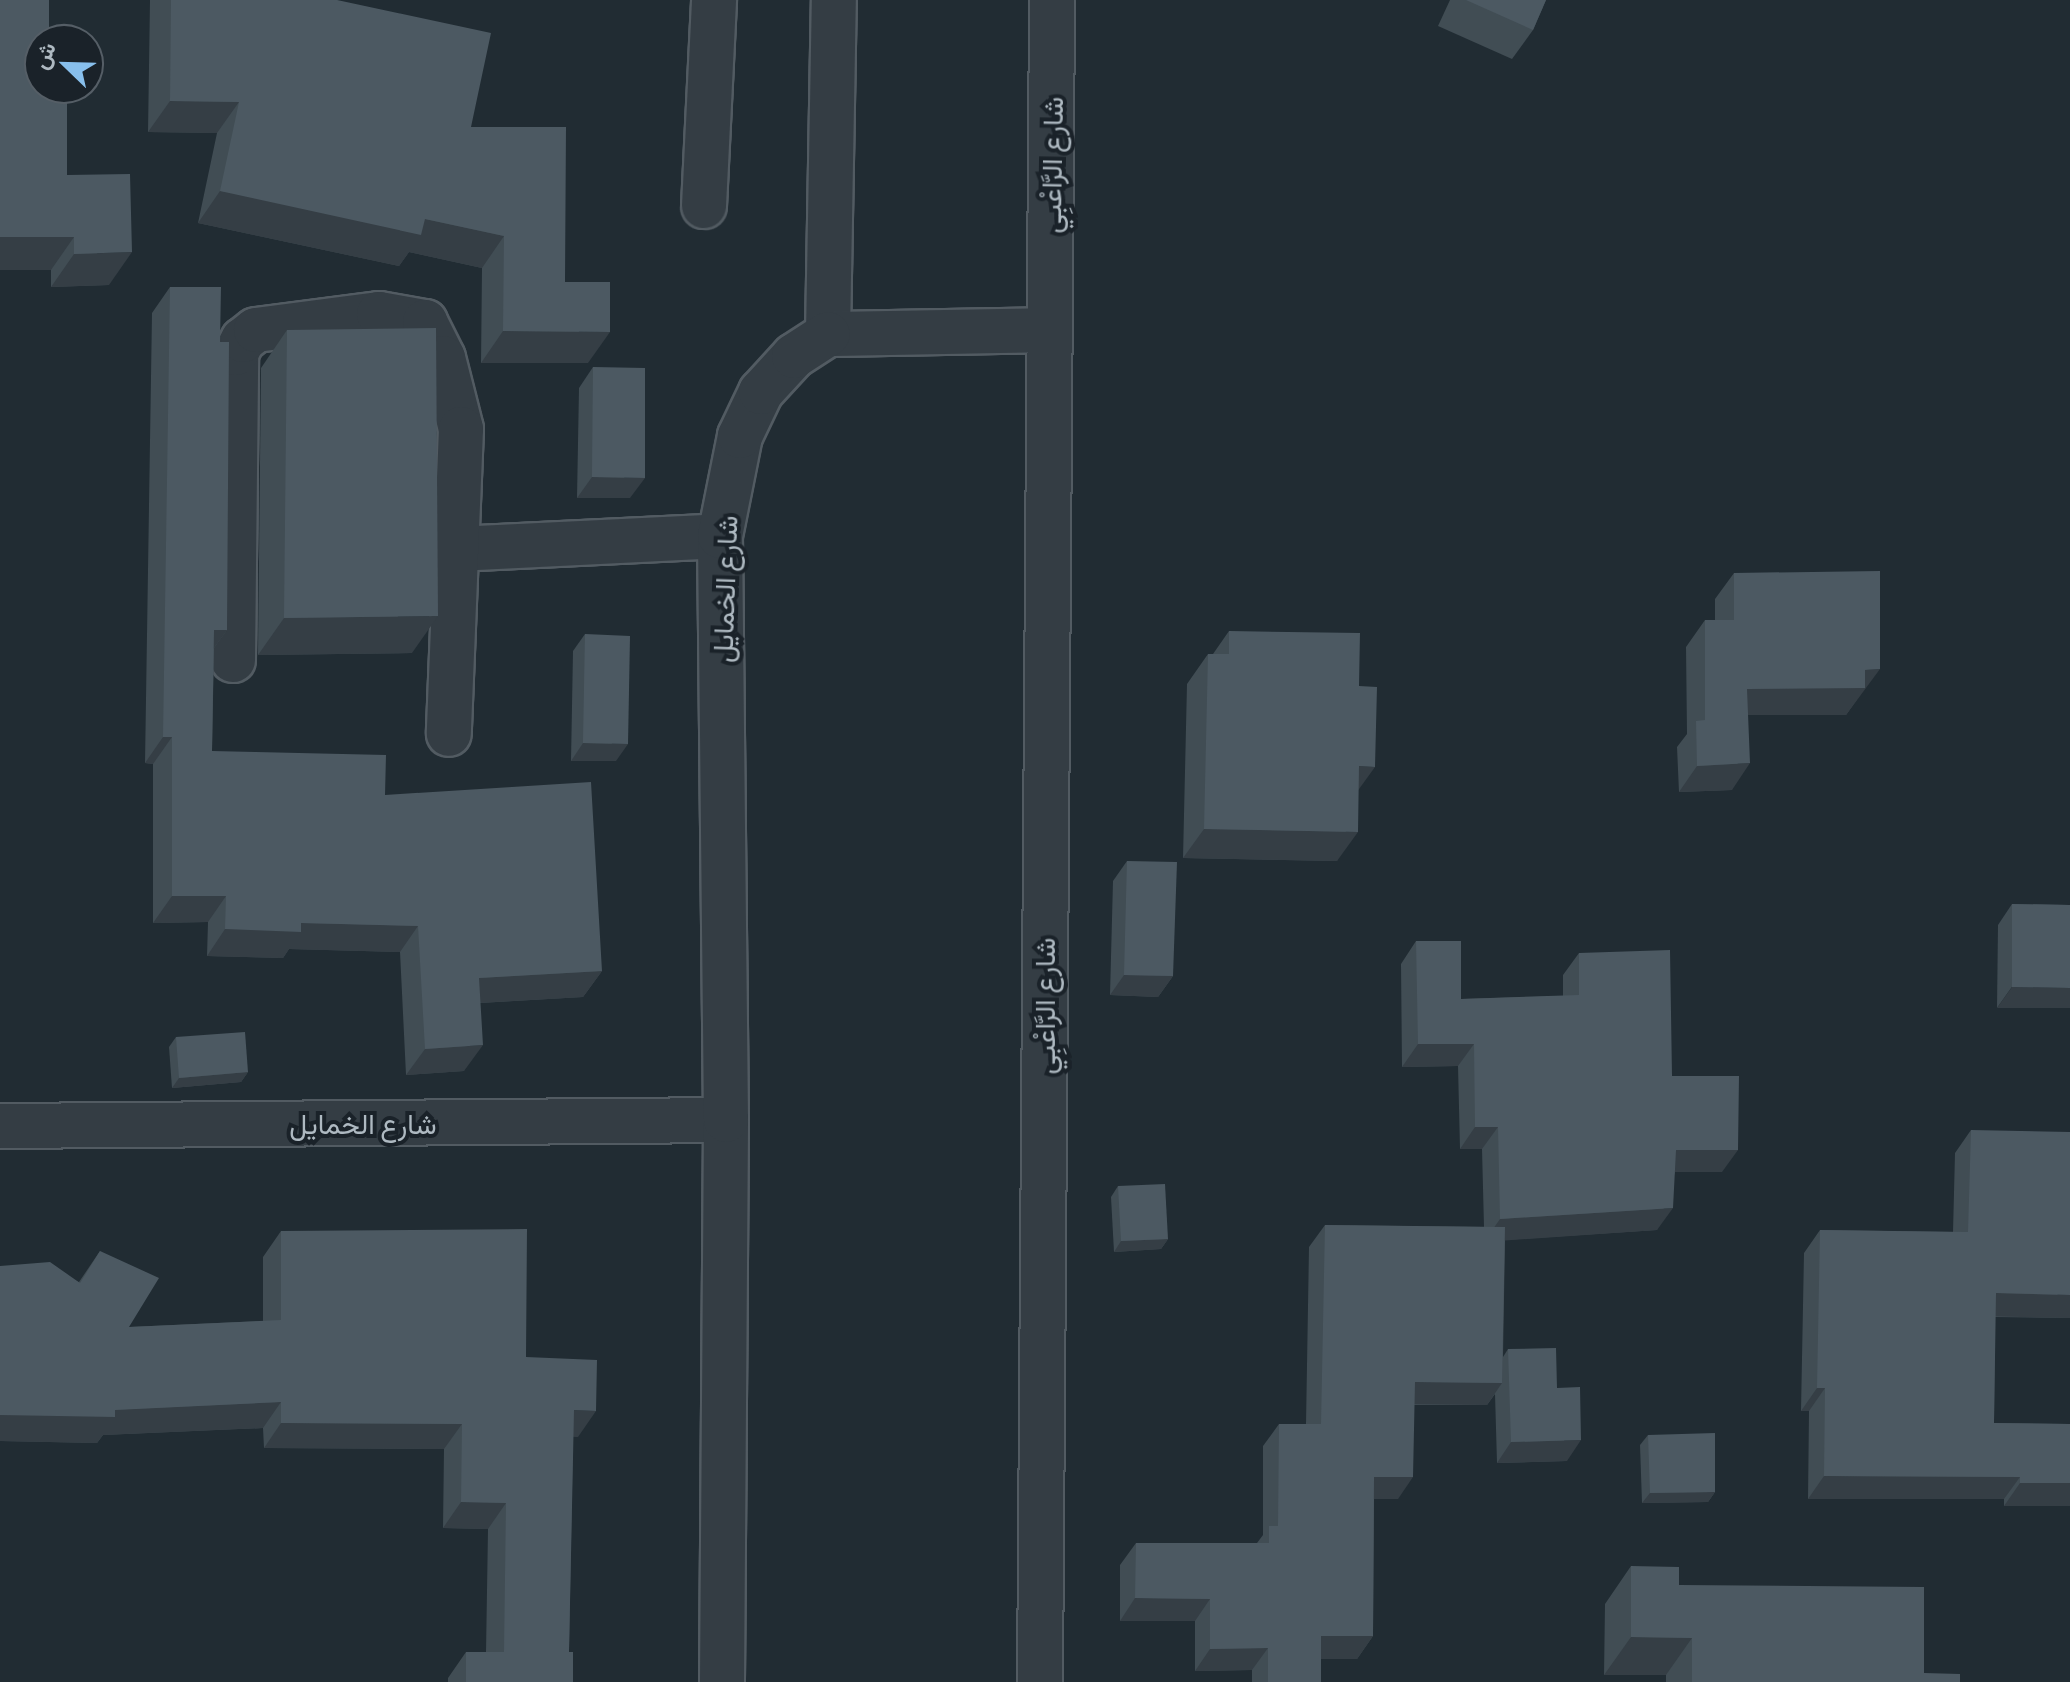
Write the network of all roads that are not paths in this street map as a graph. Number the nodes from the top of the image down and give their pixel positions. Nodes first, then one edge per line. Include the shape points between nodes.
1 (714, 0) edge
2 (834, 0) edge
3 (1052, 0) edge
4 (704, 206) dead end
5 (1048, 330) junction
6 (828, 334) junction
7 (720, 536) junction
8 (458, 549) junction
9 (233, 660) dead end
10 (449, 734) dead end
11 (726, 1120) junction
12 (0, 1126) edge
13 (722, 1682) edge
14 (1040, 1682) edge

1 - 4 street
2 - 6 street
3 - 5 street, شارع الرَّاعْبِي
5 - 6 street
5 - 14 street, شارع الرَّاعْبِي
6 - 7 street, شارع الخمايل via 794,356 761,392 740,436
7 - 8 street
7 - 11 street, شارع الخمايل
8 - 9 street via 461,429 443,358 425,322 379,314 256,330 236,353
8 - 10 street
11 - 12 street, شارع الخمايل
11 - 13 street, شارع الخمايل

